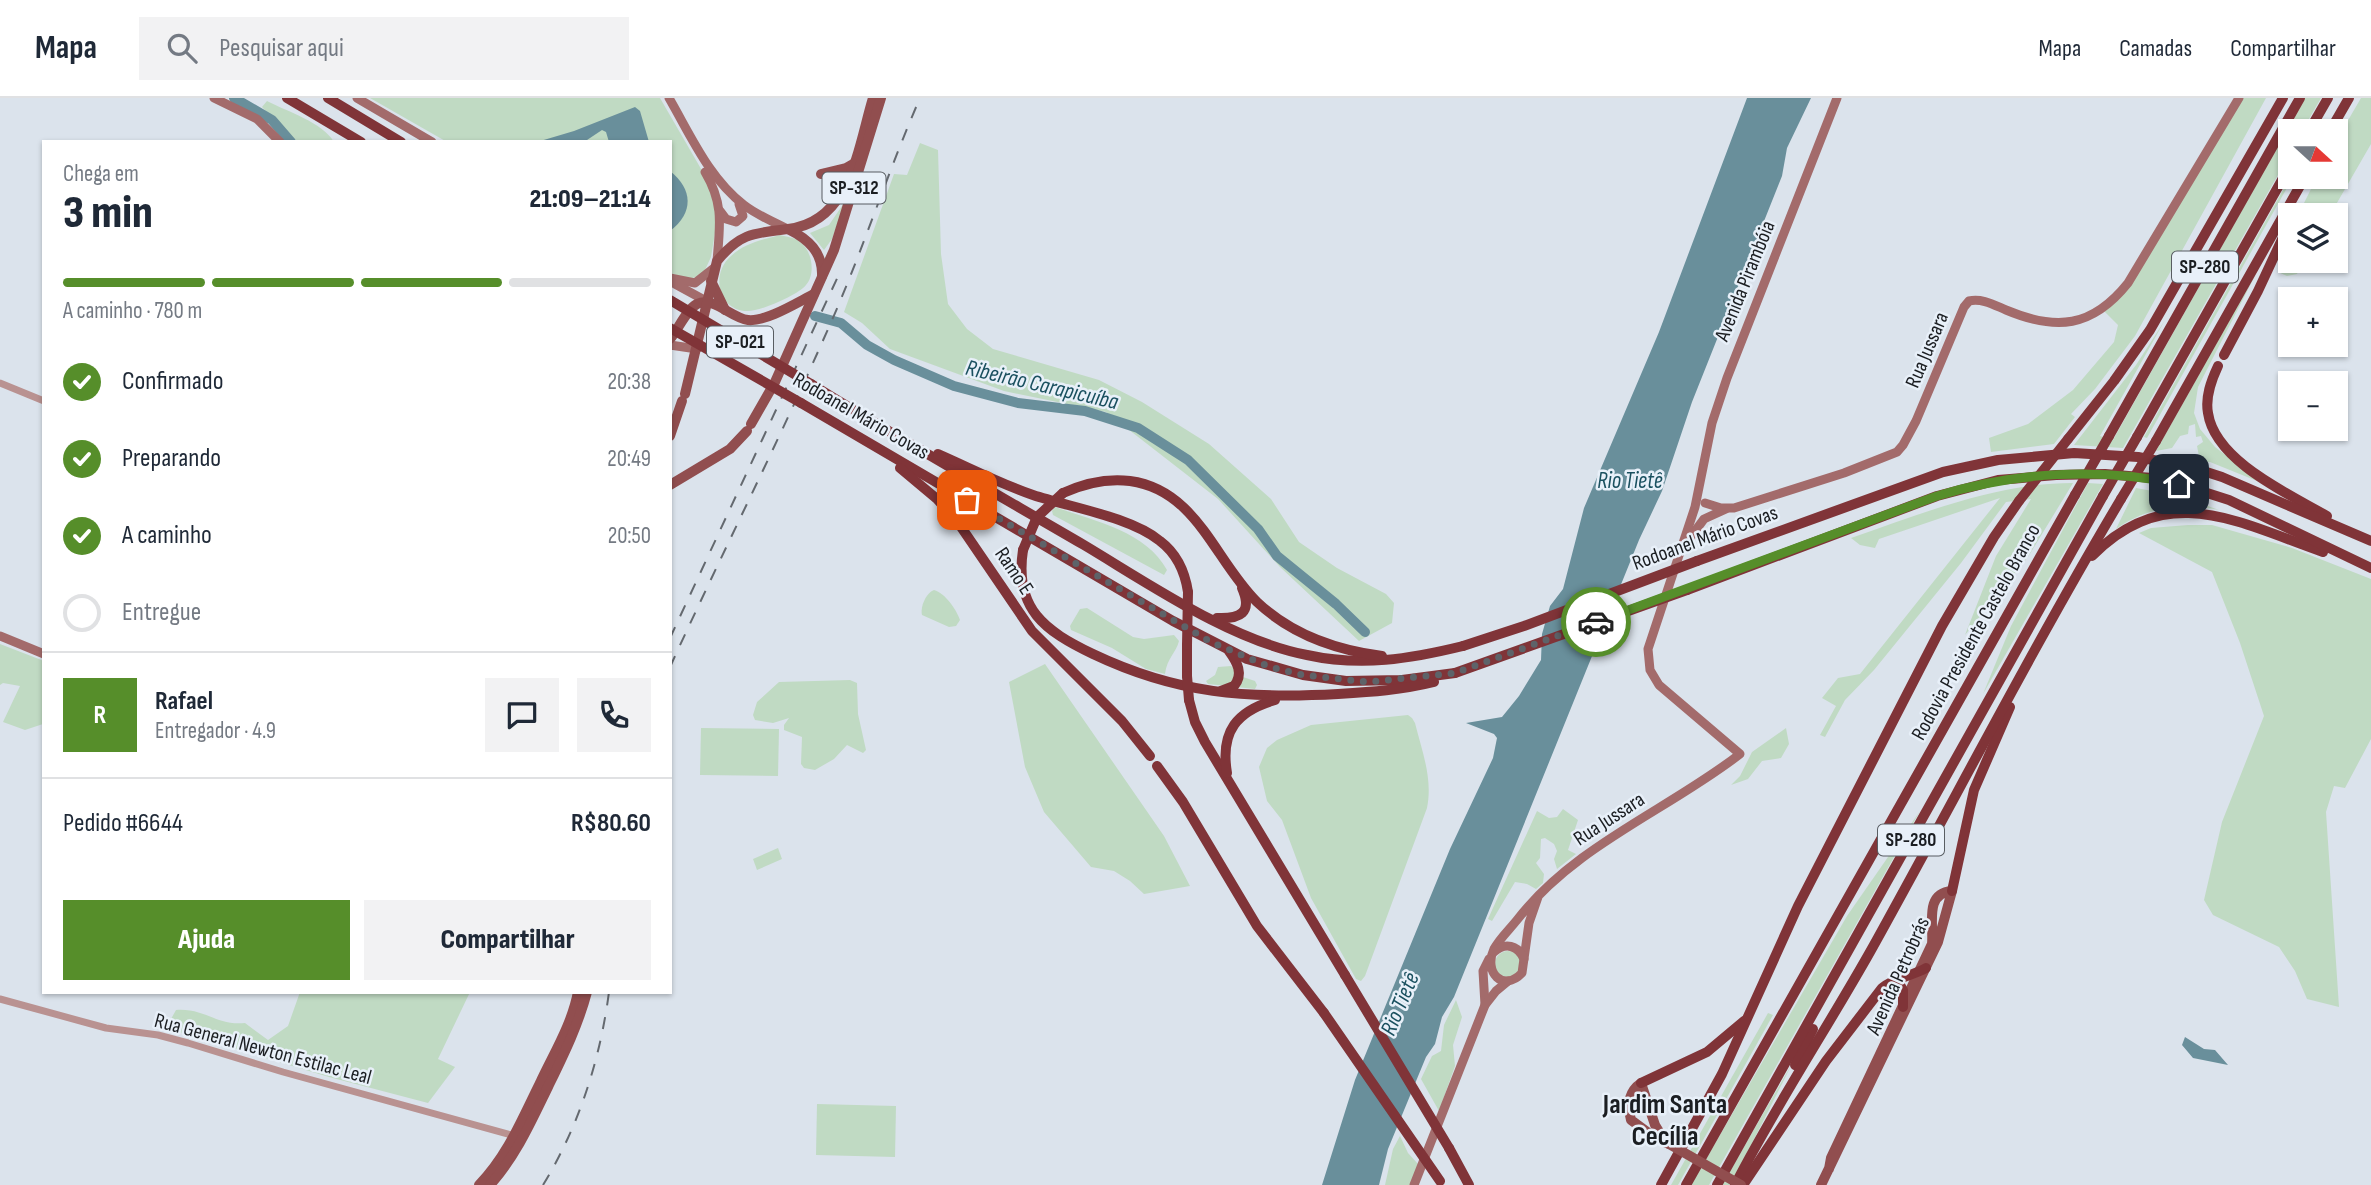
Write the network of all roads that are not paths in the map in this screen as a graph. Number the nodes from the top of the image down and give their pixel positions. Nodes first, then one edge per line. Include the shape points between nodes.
1 (214, 98) edge
2 (287, 98) edge
3 (328, 98) edge
4 (357, 98) edge
5 (662, 98) edge
6 (669, 98) edge
7 (873, 98) edge
8 (881, 98) edge
9 (1837, 98) edge
10 (2239, 98) edge
11 (2281, 98) edge
12 (2300, 98) edge
13 (2328, 98) edge
14 (2349, 98) edge
15 (2316, 119) edge
16 (2337, 119) edge
17 (278, 140) edge
18 (358, 140) edge
19 (398, 140) edge
20 (429, 140) edge
21 (853, 164) junction
22 (821, 174) dead end
23 (2278, 187) edge
24 (2298, 189) edge
25 (737, 199) junction
26 (720, 211) junction
27 (788, 229) junction
28 (2278, 248) edge
29 (715, 264) junction
30 (822, 276) junction
31 (672, 280) edge
32 (672, 281) edge
33 (711, 281) junction
34 (814, 294) junction
35 (672, 301) edge
36 (708, 302) junction
37 (724, 310) junction
38 (672, 329) edge
39 (672, 336) edge
40 (672, 345) edge
41 (697, 349) junction
42 (2224, 355) dead end
43 (2218, 366) dead end
44 (0, 383) edge
45 (42, 400) edge
46 (672, 430) edge
47 (887, 431) junction
48 (879, 450) junction
49 (1700, 481) junction
50 (672, 484) edge
51 (1705, 503) junction
52 (1727, 509) junction
53 (1694, 511) junction
54 (1704, 519) junction
55 (2370, 540) edge
56 (1682, 548) junction
57 (2080, 568) junction
58 (2371, 568) edge
59 (1240, 583) junction
60 (1213, 618) junction
61 (0, 636) edge
62 (1229, 651) junction
63 (42, 653) edge
64 (2031, 656) junction
65 (1407, 659) junction
66 (1432, 680) junction
67 (1216, 692) junction
68 (1284, 697) junction
69 (1150, 756) dead end
70 (1157, 766) dead end
71 (1228, 779) junction
72 (1952, 891) junction
73 (1538, 897) junction
74 (1515, 922) junction
75 (1530, 923) junction
76 (1862, 928) junction
77 (1492, 956) junction
78 (1524, 961) junction
79 (1923, 970) junction
80 (1508, 981) junction
81 (1897, 981) junction
82 (577, 994) edge
83 (586, 994) edge
84 (0, 999) edge
85 (1485, 1005) junction
86 (1903, 1007) junction
87 (1748, 1017) junction
88 (1641, 1083) junction
89 (1652, 1129) junction
90 (1763, 1131) junction
91 (515, 1136) junction
92 (1451, 1151) junction
93 (1829, 1169) junction
94 (1442, 1183) edge
95 (479, 1185) edge
96 (490, 1185) edge
97 (1414, 1185) edge
98 (1469, 1185) edge
99 (1478, 1185) edge
100 (1661, 1185) edge
101 (1686, 1185) edge
102 (1717, 1185) edge
103 (1735, 1185) edge
104 (1742, 1185) edge
105 (1821, 1185) edge

1 - 17 main road via 257,119
2 - 18 highway
3 - 19 highway
4 - 20 main road
5 - 26 main road via 714,187
6 - 25 main road via 711,171
7 - 21 main road, SP-312
8 - 30 main road, SP-312 via 839,237
9 - 49 main road, Avenida Pirambóia via 1727,378
10 - 52 main road, Rua Jussara via 2128,283 2105,307 2076,320 2044,323 1982,301 1969,301 1916,421 1897,452
11 - 87 highway, Rodovia Presidente Castelo Branco, bridge via 2150,330 1986,548 1804,894
12 - 101 highway, Rodovia Presidente Castelo Branco / SP-280, bridge
13 - 15 highway
14 - 16 highway
21 - 22 main road
21 - 27 main road, SP-312 via 833,206 812,222
23 - 76 highway, SP-280, bridge
24 - 57 highway, bridge
25 - 26 main road via 743,212 736,222
25 - 27 main road
26 - 29 main road
27 - 29 main road via 752,234 728,248
27 - 30 main road via 815,249
28 - 42 highway
29 - 31 main road via 695,283
29 - 33 main road
30 - 34 main road
32 - 36 main road
33 - 36 main road
33 - 37 main road
34 - 37 main road via 753,320
34 - 50 main road via 775,382 749,427 730,449
35 - 47 highway, Rodoanel Mário Covas / SP-021, bridge
36 - 37 main road
36 - 39 main road via 692,308
36 - 41 main road
38 - 48 highway, Rodoanel Mário Covas / SP-021, bridge
40 - 41 main road
41 - 46 main road
43 - 55 highway via 2207,412 2221,442 2262,478
44 - 45 street
47 - 60 highway, Rodoanel Mário Covas / SP-021
47 - 71 highway, bridge via 1010,486 1143,530 1174,555 1188,592 1189,699 1200,733
48 - 62 highway, Rodoanel Mário Covas / SP-021
48 - 69 highway, Ramo E via 957,521 1027,625 1122,721
49 - 51 main road, Avenida Pirambóia
49 - 53 main road, Avenida Pirambóia
51 - 52 main road
51 - 53 main road
51 - 54 main road, Avenida Pirambóia
52 - 54 main road, Rua Jussara
53 - 54 main road
53 - 56 main road, Rua Jussara
54 - 56 main road, Rua Jussara
55 - 65 highway, Rodoanel Mário Covas / SP-021, bridge via 2194,468 2138,457 2074,453 1998,460 1943,472 1524,626
56 - 73 main road, Rua Jussara via 1652,632 1650,670 1666,693 1741,754 1576,862
57 - 58 highway via 2130,526 2151,516 2178,512 2227,519
57 - 64 highway
58 - 66 highway, Rodoanel Mário Covas, bridge via 2229,500 2152,478 2105,474 1998,480 1937,496
59 - 60 highway via 1247,604 1243,613 1237,618
59 - 65 highway via 1275,617 1312,639 1353,652
59 - 67 highway, bridge via 1188,511 1174,498 1136,482 1107,480 1063,494 1037,517 1023,550 1024,593 1049,629 1122,667
60 - 65 highway, Rodoanel Mário Covas / SP-021 via 1244,635 1306,655 1354,662
61 - 63 main road
62 - 66 highway, Rodoanel Mário Covas / SP-021 via 1270,667 1326,679
62 - 67 highway via 1240,676 1234,686
64 - 72 highway via 1974,790
64 - 90 highway via 1869,954
66 - 68 highway via 1385,691
67 - 68 highway
68 - 71 highway via 1251,708 1235,722 1226,742
70 - 94 highway, bridge via 1257,926 1324,1013
71 - 92 highway, bridge
72 - 79 main road, Avenida Petrobrás via 1944,927
72 - 79 main road, Avenida Petrobrás via 1934,900 1932,944
73 - 74 main road, Rua Jussara
73 - 75 main road
74 - 75 main road
74 - 77 main road, Rua Jussara
75 - 78 main road
76 - 90 highway
76 - 102 highway, SP-280
77 - 78 main road via 1502,946 1514,947
77 - 80 main road via 1493,974
77 - 85 main road via 1483,971
78 - 80 main road via 1522,973
79 - 81 highway
79 - 86 main road, Avenida Petrobrás
79 - 93 main road, Avenida Petrobrás
80 - 85 main road
81 - 86 highway via 1903,990
81 - 104 highway via 1882,988 1854,1023
82 - 91 main road via 569,1022
83 - 96 main road via 573,1035 528,1130
84 - 91 street, Rua General Newton Estilac Leal via 106,1028 158,1035
85 - 97 main road
86 - 93 main road, Avenida Petrobrás
87 - 88 highway via 1707,1052
87 - 100 highway, Rodovia Presidente Castelo Branco
88 - 89 main road
88 - 89 main road via 1629,1098 1631,1120
89 - 104 main road, bridge
90 - 103 highway
91 - 95 main road
92 - 98 highway
92 - 99 highway
93 - 105 main road, Avenida Petrobrás

